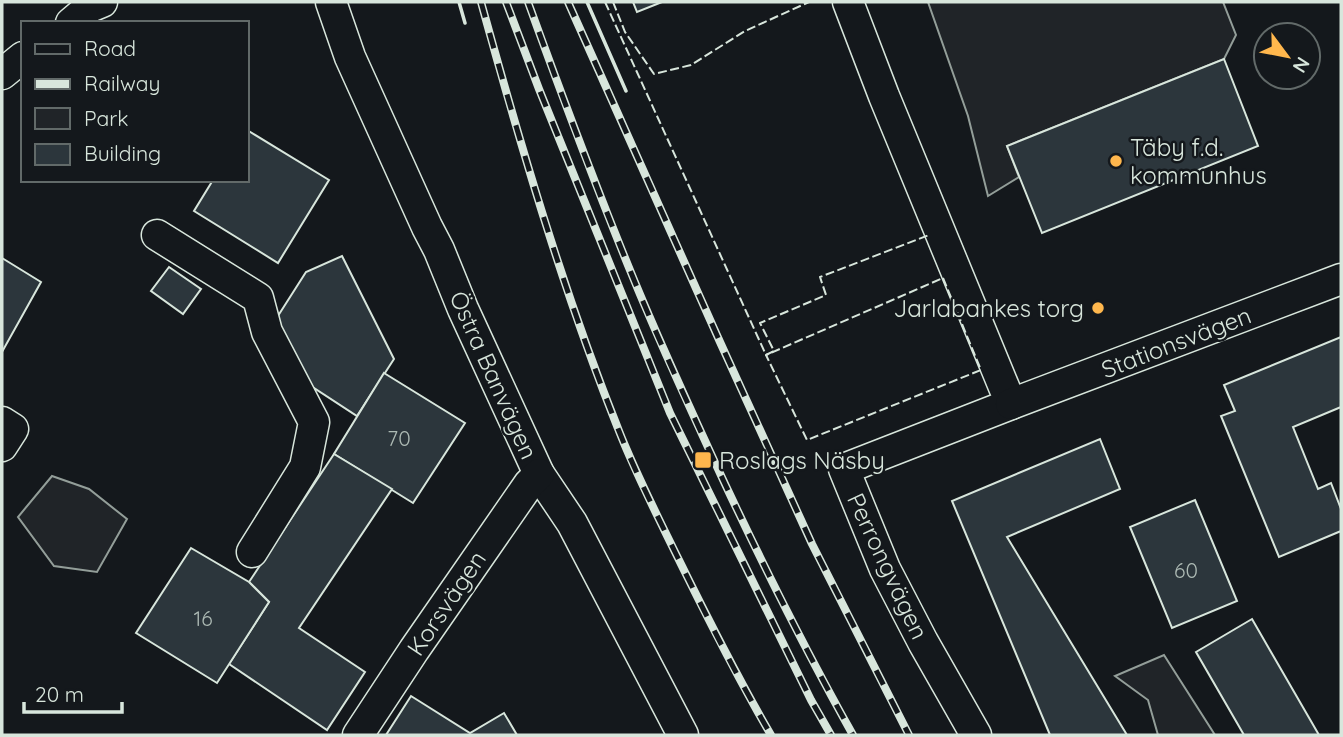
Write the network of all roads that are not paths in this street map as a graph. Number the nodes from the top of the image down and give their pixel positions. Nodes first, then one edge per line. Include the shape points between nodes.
1 (102, 2) edge
2 (331, 2) edge
3 (848, 2) edge
4 (73, 21) edge
5 (21, 59) edge
6 (2, 74) edge
7 (157, 235) dead end
8 (1341, 279) edge
9 (1011, 404) junction
10 (2, 422) edge
11 (2, 446) edge
12 (539, 474) junction
13 (252, 552) dead end
14 (358, 735) edge
15 (682, 735) edge
16 (976, 735) edge

1 - 4 street
2 - 12 street, Östra Banvägen via 351,57
3 - 9 street
5 - 6 street
7 - 13 street via 258,298 267,332 314,422 305,467
8 - 9 street, Stationsvägen
9 - 16 street, Perrongvägen via 844,470 885,569
10 - 11 street via 13,429
12 - 14 street, Korsvägen
12 - 15 street, Östra Banvägen via 572,523

